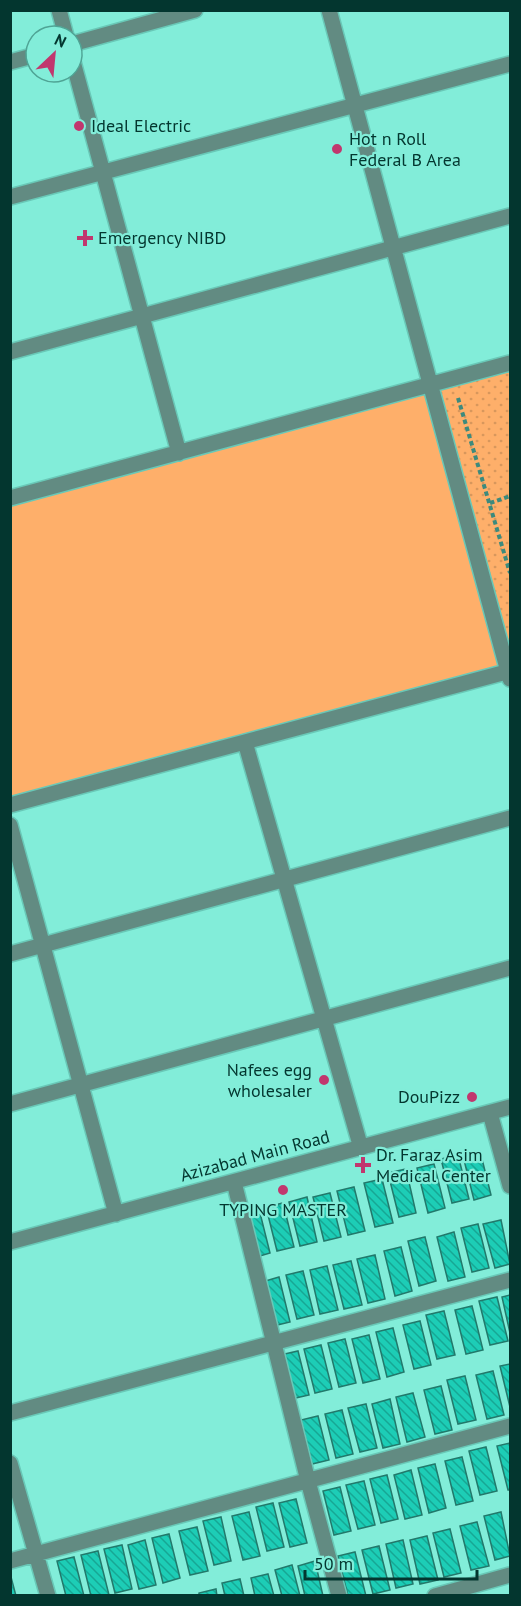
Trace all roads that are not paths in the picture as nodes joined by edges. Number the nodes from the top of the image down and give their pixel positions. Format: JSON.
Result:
{"nodes":[{"id":1,"x":195,"y":10,"type":"edge"},
{"id":2,"x":329,"y":10,"type":"edge"},
{"id":3,"x":84,"y":42,"type":"edge"},
{"id":4,"x":510,"y":64,"type":"edge"},
{"id":5,"x":79,"y":84,"type":"edge"},
{"id":6,"x":354,"y":106,"type":"junction"},
{"id":7,"x":103,"y":173,"type":"junction"},
{"id":8,"x":10,"y":197,"type":"edge"},
{"id":9,"x":510,"y":216,"type":"edge"},
{"id":10,"x":393,"y":247,"type":"junction"},
{"id":11,"x":142,"y":316,"type":"junction"},
{"id":12,"x":10,"y":352,"type":"edge"},
{"id":13,"x":510,"y":363,"type":"edge"},
{"id":14,"x":430,"y":385,"type":"junction"},
{"id":15,"x":179,"y":453,"type":"junction"},
{"id":16,"x":10,"y":498,"type":"edge"},
{"id":17,"x":510,"y":674,"type":"edge"},
{"id":18,"x":245,"y":742,"type":"junction"},
{"id":19,"x":10,"y":805,"type":"edge"},
{"id":20,"x":510,"y":818,"type":"edge"},
{"id":21,"x":10,"y":825,"type":"edge"},
{"id":22,"x":285,"y":879,"type":"junction"},
{"id":23,"x":43,"y":946,"type":"junction"},
{"id":24,"x":10,"y":954,"type":"edge"},
{"id":25,"x":510,"y":968,"type":"edge"},
{"id":26,"x":324,"y":1019,"type":"junction"},
{"id":27,"x":81,"y":1085,"type":"junction"},
{"id":28,"x":10,"y":1104,"type":"edge"},
{"id":29,"x":510,"y":1107,"type":"edge"},
{"id":30,"x":490,"y":1113,"type":"junction"},
{"id":31,"x":361,"y":1148,"type":"junction"},
{"id":32,"x":234,"y":1182,"type":"junction"},
{"id":33,"x":510,"y":1186,"type":"edge"},
{"id":34,"x":116,"y":1214,"type":"junction"},
{"id":35,"x":10,"y":1242,"type":"edge"},
{"id":36,"x":510,"y":1280,"type":"edge"},
{"id":37,"x":274,"y":1344,"type":"junction"},
{"id":38,"x":10,"y":1413,"type":"edge"},
{"id":39,"x":510,"y":1426,"type":"edge"},
{"id":40,"x":10,"y":1462,"type":"edge"},
{"id":41,"x":308,"y":1481,"type":"junction"},
{"id":42,"x":36,"y":1555,"type":"junction"},
{"id":43,"x":10,"y":1561,"type":"edge"},
{"id":44,"x":510,"y":1575,"type":"edge"},
{"id":45,"x":48,"y":1596,"type":"edge"},
{"id":46,"x":339,"y":1596,"type":"edge"},
{"id":47,"x":435,"y":1596,"type":"edge"}],
"edges":[{"from":1,"to":3,"type":"street"},
{"from":2,"to":6,"type":"street"},
{"from":4,"to":6,"type":"street"},
{"from":5,"to":7,"type":"street"},
{"from":6,"to":7,"type":"street"},
{"from":6,"to":10,"type":"street"},
{"from":7,"to":8,"type":"street"},
{"from":7,"to":11,"type":"street"},
{"from":9,"to":10,"type":"street"},
{"from":10,"to":11,"type":"street"},
{"from":10,"to":14,"type":"street"},
{"from":11,"to":12,"type":"street"},
{"from":11,"to":15,"type":"street"},
{"from":13,"to":14,"type":"street"},
{"from":14,"to":15,"type":"street"},
{"from":14,"to":17,"type":"street"},
{"from":15,"to":16,"type":"street"},
{"from":17,"to":18,"type":"street"},
{"from":18,"to":19,"type":"street"},
{"from":18,"to":22,"type":"street"},
{"from":20,"to":22,"type":"street"},
{"from":21,"to":23,"type":"street"},
{"from":22,"to":23,"type":"street"},
{"from":22,"to":26,"type":"street"},
{"from":23,"to":24,"type":"street"},
{"from":23,"to":27,"type":"street"},
{"from":25,"to":26,"type":"street"},
{"from":26,"to":27,"type":"street"},
{"from":26,"to":31,"type":"street"},
{"from":27,"to":28,"type":"street"},
{"from":27,"to":34,"type":"street"},
{"from":29,"to":30,"type":"street","name":"Azizabad Main Road"},
{"from":30,"to":31,"type":"street","name":"Azizabad Main Road"},
{"from":30,"to":33,"type":"street"},
{"from":31,"to":32,"type":"street","name":"Azizabad Main Road"},
{"from":32,"to":34,"type":"street","name":"Azizabad Main Road"},
{"from":32,"to":37,"type":"street"},
{"from":34,"to":35,"type":"street","name":"Azizabad Main Road"},
{"from":36,"to":37,"type":"street"},
{"from":37,"to":38,"type":"street"},
{"from":37,"to":41,"type":"street"},
{"from":39,"to":41,"type":"street"},
{"from":40,"to":42,"type":"street"},
{"from":41,"to":42,"type":"street"},
{"from":41,"to":46,"type":"street"},
{"from":42,"to":43,"type":"street"},
{"from":42,"to":45,"type":"street"},
{"from":44,"to":47,"type":"street"}]}
